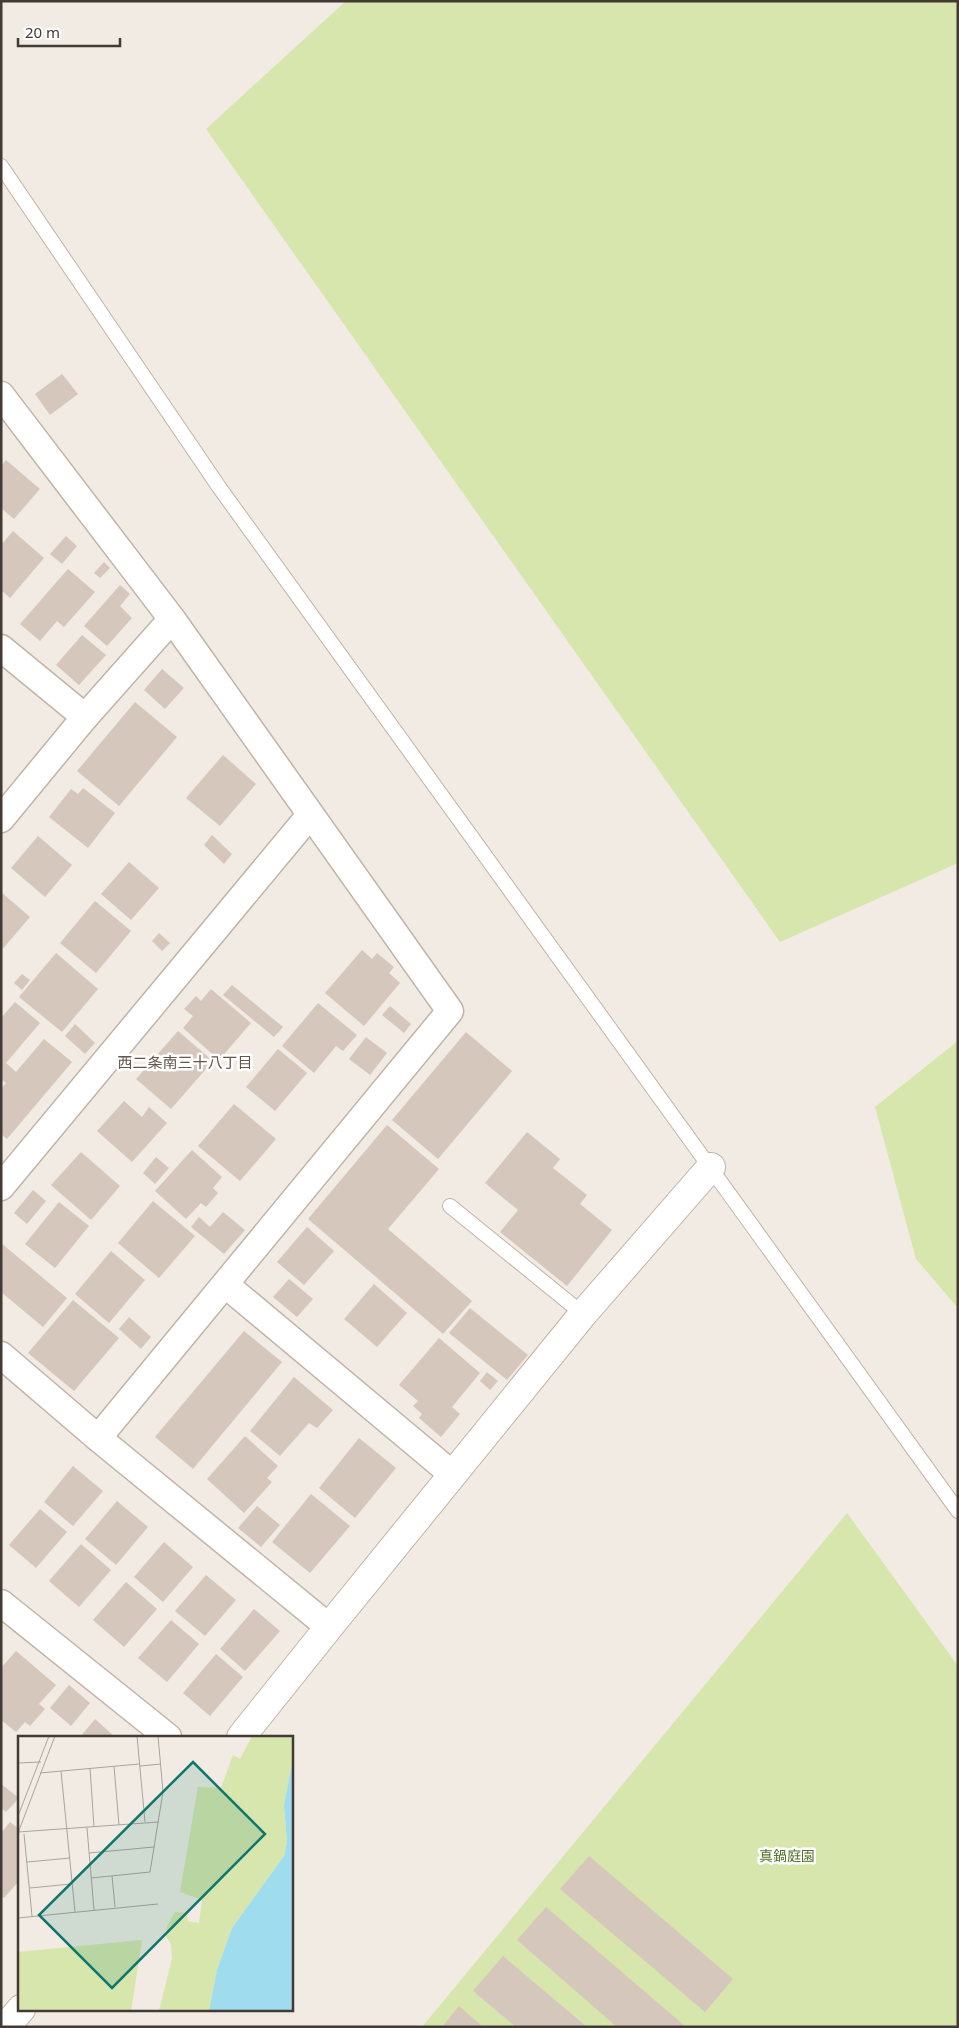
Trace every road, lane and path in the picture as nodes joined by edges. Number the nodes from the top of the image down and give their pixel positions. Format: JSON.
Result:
{"nodes":[{"id":1,"x":1,"y":166,"type":"edge"},
{"id":2,"x":1,"y":395,"type":"edge"},
{"id":3,"x":172,"y":619,"type":"junction"},
{"id":4,"x":1,"y":648,"type":"edge"},
{"id":5,"x":85,"y":717,"type":"junction"},
{"id":6,"x":310,"y":815,"type":"junction"},
{"id":7,"x":1,"y":819,"type":"edge"},
{"id":8,"x":711,"y":1167,"type":"junction"},
{"id":9,"x":1,"y":1187,"type":"edge"},
{"id":10,"x":450,"y":1206,"type":"dead end"},
{"id":11,"x":226,"y":1285,"type":"junction"},
{"id":12,"x":583,"y":1314,"type":"junction"},
{"id":13,"x":1,"y":1355,"type":"edge"},
{"id":14,"x":98,"y":1438,"type":"junction"},
{"id":15,"x":452,"y":1474,"type":"junction"},
{"id":16,"x":958,"y":1510,"type":"edge"},
{"id":17,"x":3,"y":1607,"type":"edge"},
{"id":18,"x":329,"y":1626,"type":"junction"},
{"id":19,"x":167,"y":1736,"type":"edge"},
{"id":20,"x":243,"y":1736,"type":"edge"},
{"id":21,"x":20,"y":2010,"type":"edge"},
{"id":22,"x":6,"y":2027,"type":"edge"}],
"edges":[{"from":1,"to":8,"type":"lane"},
{"from":2,"to":3,"type":"street"},
{"from":3,"to":5,"type":"street"},
{"from":3,"to":6,"type":"street"},
{"from":4,"to":5,"type":"street"},
{"from":5,"to":7,"type":"street"},
{"from":6,"to":9,"type":"street"},
{"from":6,"to":11,"type":"street"},
{"from":8,"to":12,"type":"street"},
{"from":8,"to":16,"type":"lane"},
{"from":10,"to":12,"type":"lane"},
{"from":11,"to":14,"type":"street"},
{"from":11,"to":15,"type":"street"},
{"from":12,"to":15,"type":"street"},
{"from":13,"to":14,"type":"street"},
{"from":14,"to":18,"type":"street"},
{"from":15,"to":18,"type":"street"},
{"from":17,"to":19,"type":"street"},
{"from":18,"to":20,"type":"street"},
{"from":21,"to":22,"type":"street"}]}
